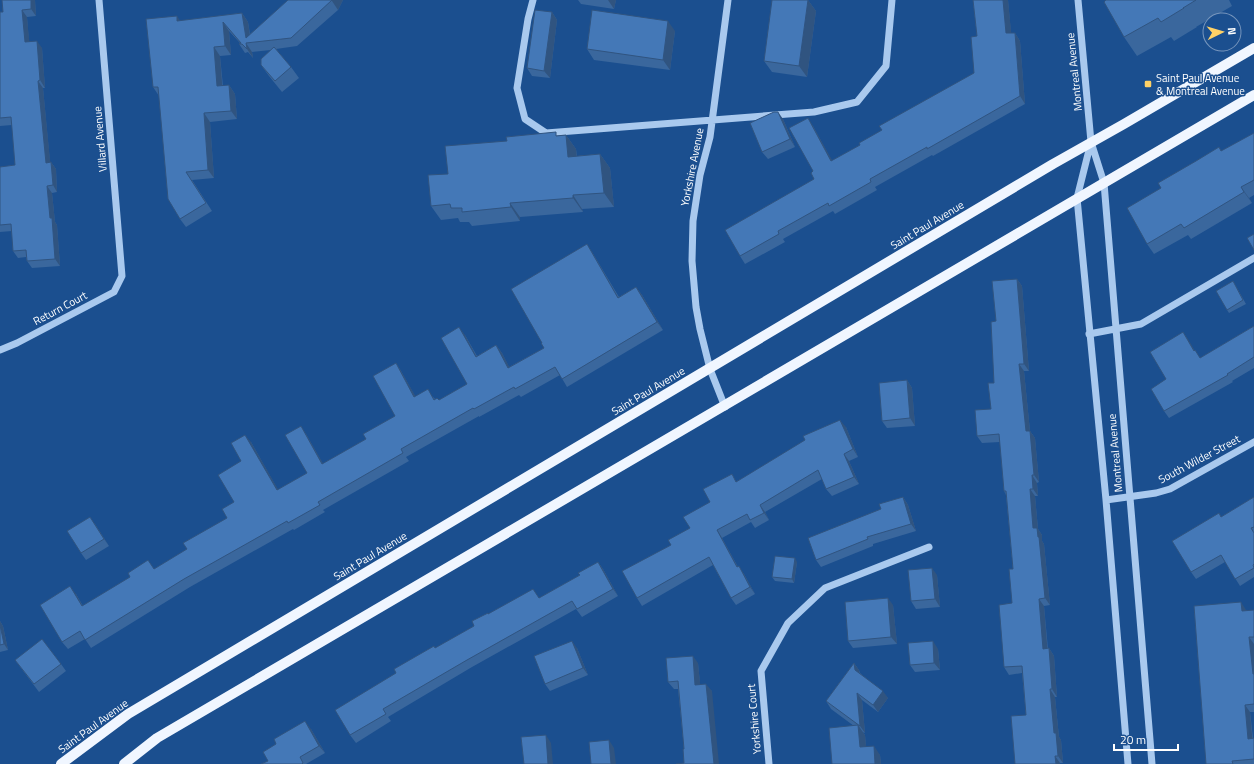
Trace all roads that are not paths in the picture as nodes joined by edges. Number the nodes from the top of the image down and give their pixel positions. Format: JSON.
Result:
{"nodes":[{"id":1,"x":99,"y":0,"type":"edge"},
{"id":2,"x":533,"y":0,"type":"edge"},
{"id":3,"x":728,"y":0,"type":"edge"},
{"id":4,"x":892,"y":0,"type":"edge"},
{"id":5,"x":1078,"y":0,"type":"edge"},
{"id":6,"x":1254,"y":48,"type":"edge"},
{"id":7,"x":1254,"y":95,"type":"edge"},
{"id":8,"x":712,"y":120,"type":"junction"},
{"id":9,"x":1091,"y":142,"type":"junction"},
{"id":10,"x":1104,"y":183,"type":"junction"},
{"id":11,"x":1077,"y":198,"type":"junction"},
{"id":12,"x":1254,"y":258,"type":"edge"},
{"id":13,"x":122,"y":276,"type":"joint"},
{"id":14,"x":1116,"y":330,"type":"junction"},
{"id":15,"x":1089,"y":334,"type":"junction"},
{"id":16,"x":0,"y":350,"type":"edge"},
{"id":17,"x":710,"y":368,"type":"junction"},
{"id":18,"x":725,"y":407,"type":"junction"},
{"id":19,"x":1254,"y":442,"type":"edge"},
{"id":20,"x":1130,"y":497,"type":"junction"},
{"id":21,"x":1106,"y":500,"type":"junction"},
{"id":22,"x":929,"y":547,"type":"dead end"},
{"id":23,"x":61,"y":764,"type":"edge"},
{"id":24,"x":124,"y":764,"type":"edge"},
{"id":25,"x":769,"y":764,"type":"edge"},
{"id":26,"x":1128,"y":764,"type":"edge"},
{"id":27,"x":1152,"y":764,"type":"edge"}],
"edges":[{"from":1,"to":13,"type":"street","name":"Villard Avenue"},
{"from":2,"to":8,"type":"street"},
{"from":3,"to":8,"type":"street","name":"Yorkshire Avenue"},
{"from":4,"to":8,"type":"street"},
{"from":5,"to":9,"type":"street","name":"Montreal Avenue"},
{"from":6,"to":9,"type":"main road","name":"Saint Paul Avenue"},
{"from":7,"to":10,"type":"main road"},
{"from":8,"to":17,"type":"street","name":"Yorkshire Avenue"},
{"from":9,"to":10,"type":"street","name":"Montreal Avenue"},
{"from":9,"to":11,"type":"street","name":"Montreal Avenue"},
{"from":9,"to":17,"type":"main road","name":"Saint Paul Avenue"},
{"from":10,"to":11,"type":"main road"},
{"from":10,"to":14,"type":"street","name":"Montreal Avenue"},
{"from":11,"to":15,"type":"street","name":"Montreal Avenue"},
{"from":11,"to":18,"type":"main road"},
{"from":12,"to":14,"type":"street"},
{"from":13,"to":16,"type":"street","name":"Return Court"},
{"from":14,"to":15,"type":"street"},
{"from":14,"to":20,"type":"street","name":"Montreal Avenue"},
{"from":15,"to":21,"type":"street","name":"Montreal Avenue"},
{"from":17,"to":18,"type":"street","name":"Yorkshire Avenue"},
{"from":17,"to":23,"type":"main road","name":"Saint Paul Avenue"},
{"from":18,"to":24,"type":"main road"},
{"from":19,"to":20,"type":"street","name":"South Wilder Street"},
{"from":20,"to":21,"type":"street","name":"South Wilder Street"},
{"from":20,"to":27,"type":"street","name":"Montreal Avenue"},
{"from":21,"to":26,"type":"street","name":"Montreal Avenue"},
{"from":22,"to":25,"type":"street","name":"Yorkshire Court"}]}
